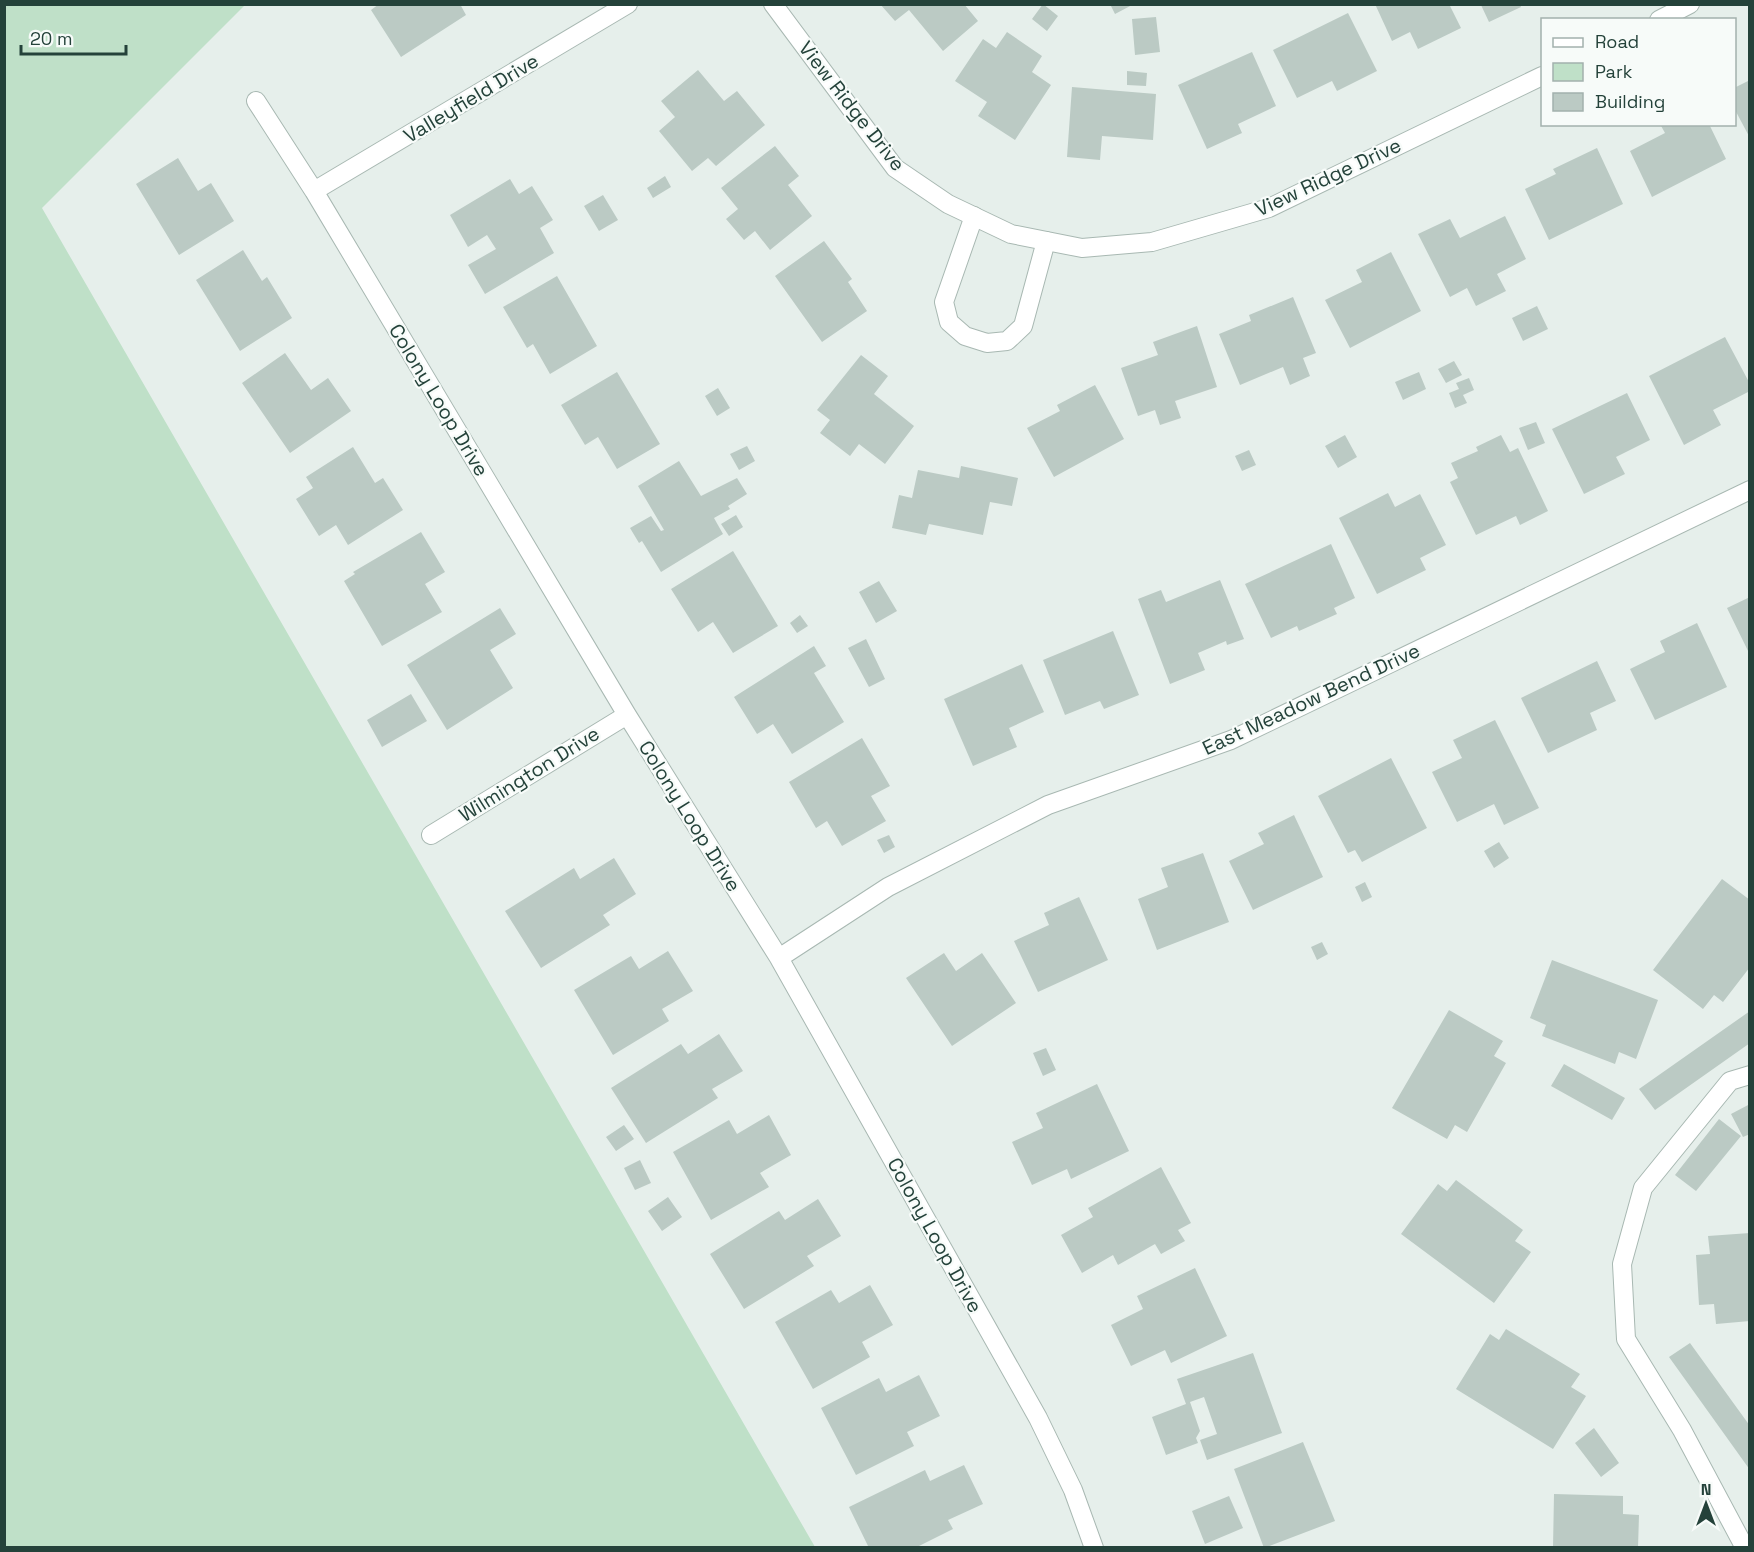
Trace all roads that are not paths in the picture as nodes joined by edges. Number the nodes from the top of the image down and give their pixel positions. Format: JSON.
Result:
{"nodes":[{"id":1,"x":628,"y":4,"type":"edge"},
{"id":2,"x":773,"y":4,"type":"edge"},
{"id":3,"x":1690,"y":4,"type":"edge"},
{"id":4,"x":1663,"y":18,"type":"edge"},
{"id":5,"x":1541,"y":76,"type":"edge"},
{"id":6,"x":256,"y":100,"type":"dead end"},
{"id":7,"x":314,"y":191,"type":"junction"},
{"id":8,"x":974,"y":216,"type":"junction"},
{"id":9,"x":1046,"y":241,"type":"junction"},
{"id":10,"x":1749,"y":490,"type":"edge"},
{"id":11,"x":627,"y":715,"type":"junction"},
{"id":12,"x":431,"y":834,"type":"dead end"},
{"id":13,"x":780,"y":958,"type":"junction"},
{"id":14,"x":1749,"y":1075,"type":"edge"},
{"id":15,"x":1094,"y":1548,"type":"edge"},
{"id":16,"x":1745,"y":1548,"type":"edge"}],
"edges":[{"from":1,"to":7,"type":"street","name":"Valleyfield Drive"},
{"from":2,"to":8,"type":"street","name":"View Ridge Drive"},
{"from":3,"to":4,"type":"street"},
{"from":5,"to":9,"type":"street","name":"View Ridge Drive"},
{"from":6,"to":7,"type":"street","name":"Colony Loop Drive"},
{"from":7,"to":11,"type":"street","name":"Colony Loop Drive"},
{"from":8,"to":9,"type":"street","name":"View Ridge Drive"},
{"from":8,"to":9,"type":"street"},
{"from":10,"to":13,"type":"street","name":"East Meadow Bend Drive"},
{"from":11,"to":12,"type":"street","name":"Wilmington Drive"},
{"from":11,"to":13,"type":"street","name":"Colony Loop Drive"},
{"from":13,"to":15,"type":"street","name":"Colony Loop Drive"},
{"from":14,"to":16,"type":"street"}]}
